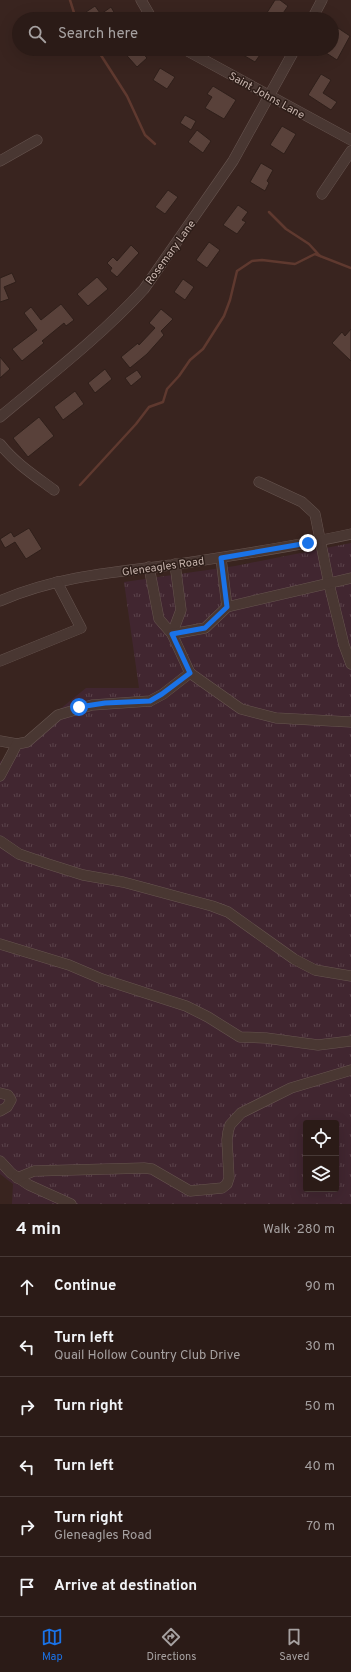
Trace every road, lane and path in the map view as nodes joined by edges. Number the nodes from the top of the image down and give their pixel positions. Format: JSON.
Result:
{"nodes":[{"id":1,"x":141,"y":0,"type":"edge"},
{"id":2,"x":322,"y":0,"type":"edge"},
{"id":3,"x":148,"y":12,"type":"edge"},
{"id":4,"x":316,"y":12,"type":"edge"},
{"id":5,"x":197,"y":56,"type":"edge"},
{"id":6,"x":291,"y":56,"type":"edge"},
{"id":7,"x":269,"y":96,"type":"junction"},
{"id":8,"x":37,"y":140,"type":"dead end"},
{"id":9,"x":351,"y":140,"type":"edge"},
{"id":10,"x":351,"y":151,"type":"edge"},
{"id":11,"x":0,"y":161,"type":"edge"},
{"id":12,"x":322,"y":194,"type":"dead end"},
{"id":13,"x":0,"y":418,"type":"edge"},
{"id":14,"x":0,"y":444,"type":"edge"},
{"id":15,"x":259,"y":482,"type":"dead end"},
{"id":16,"x":54,"y":490,"type":"dead end"},
{"id":17,"x":351,"y":534,"type":"edge"},
{"id":18,"x":322,"y":540,"type":"junction"},
{"id":19,"x":221,"y":558,"type":"junction"},
{"id":20,"x":175,"y":564,"type":"junction"},
{"id":21,"x":149,"y":568,"type":"junction"},
{"id":22,"x":351,"y":578,"type":"edge"},
{"id":23,"x":57,"y":582,"type":"junction"},
{"id":24,"x":329,"y":584,"type":"junction"},
{"id":25,"x":0,"y":601,"type":"edge"},
{"id":26,"x":227,"y":607,"type":"junction"},
{"id":27,"x":172,"y":634,"type":"junction"},
{"id":28,"x":0,"y":661,"type":"edge"},
{"id":29,"x":351,"y":664,"type":"edge"},
{"id":30,"x":190,"y":673,"type":"junction"},
{"id":31,"x":351,"y":722,"type":"edge"},
{"id":32,"x":0,"y":740,"type":"edge"},
{"id":33,"x":17,"y":744,"type":"junction"},
{"id":34,"x":0,"y":776,"type":"edge"},
{"id":35,"x":0,"y":841,"type":"edge"},
{"id":36,"x":0,"y":944,"type":"edge"},
{"id":37,"x":351,"y":976,"type":"edge"},
{"id":38,"x":351,"y":1041,"type":"edge"},
{"id":39,"x":351,"y":1070,"type":"edge"},
{"id":40,"x":0,"y":1092,"type":"edge"},
{"id":41,"x":0,"y":1111,"type":"edge"},
{"id":42,"x":0,"y":1161,"type":"edge"},
{"id":43,"x":17,"y":1178,"type":"junction"},
{"id":44,"x":71,"y":1204,"type":"edge"}],
"edges":[{"from":1,"to":3,"type":"street"},
{"from":2,"to":4,"type":"street"},
{"from":5,"to":7,"type":"street","name":"Saint Johns Lane"},
{"from":6,"to":7,"type":"street","name":"Rosemary Lane"},
{"from":7,"to":9,"type":"street","name":"Saint Johns Lane"},
{"from":7,"to":13,"type":"street","name":"Rosemary Lane"},
{"from":8,"to":11,"type":"street"},
{"from":10,"to":12,"type":"street"},
{"from":14,"to":16,"type":"street"},
{"from":15,"to":18,"type":"street"},
{"from":17,"to":18,"type":"street","name":"Gleneagles Road"},
{"from":18,"to":19,"type":"street","name":"Gleneagles Road"},
{"from":18,"to":24,"type":"street"},
{"from":19,"to":20,"type":"street","name":"Gleneagles Road"},
{"from":19,"to":26,"type":"street"},
{"from":20,"to":21,"type":"street","name":"Gleneagles Road"},
{"from":20,"to":27,"type":"street"},
{"from":21,"to":23,"type":"street","name":"Gleneagles Road"},
{"from":21,"to":27,"type":"street"},
{"from":22,"to":24,"type":"street"},
{"from":23,"to":25,"type":"street","name":"Gleneagles Road"},
{"from":23,"to":28,"type":"street"},
{"from":24,"to":26,"type":"street"},
{"from":24,"to":29,"type":"street"},
{"from":26,"to":27,"type":"street"},
{"from":27,"to":30,"type":"street"},
{"from":30,"to":31,"type":"street"},
{"from":30,"to":33,"type":"street"},
{"from":32,"to":33,"type":"street"},
{"from":33,"to":34,"type":"street"},
{"from":35,"to":37,"type":"street"},
{"from":36,"to":38,"type":"street"},
{"from":39,"to":43,"type":"street"},
{"from":40,"to":41,"type":"street"},
{"from":42,"to":43,"type":"street"},
{"from":43,"to":44,"type":"street"}]}
